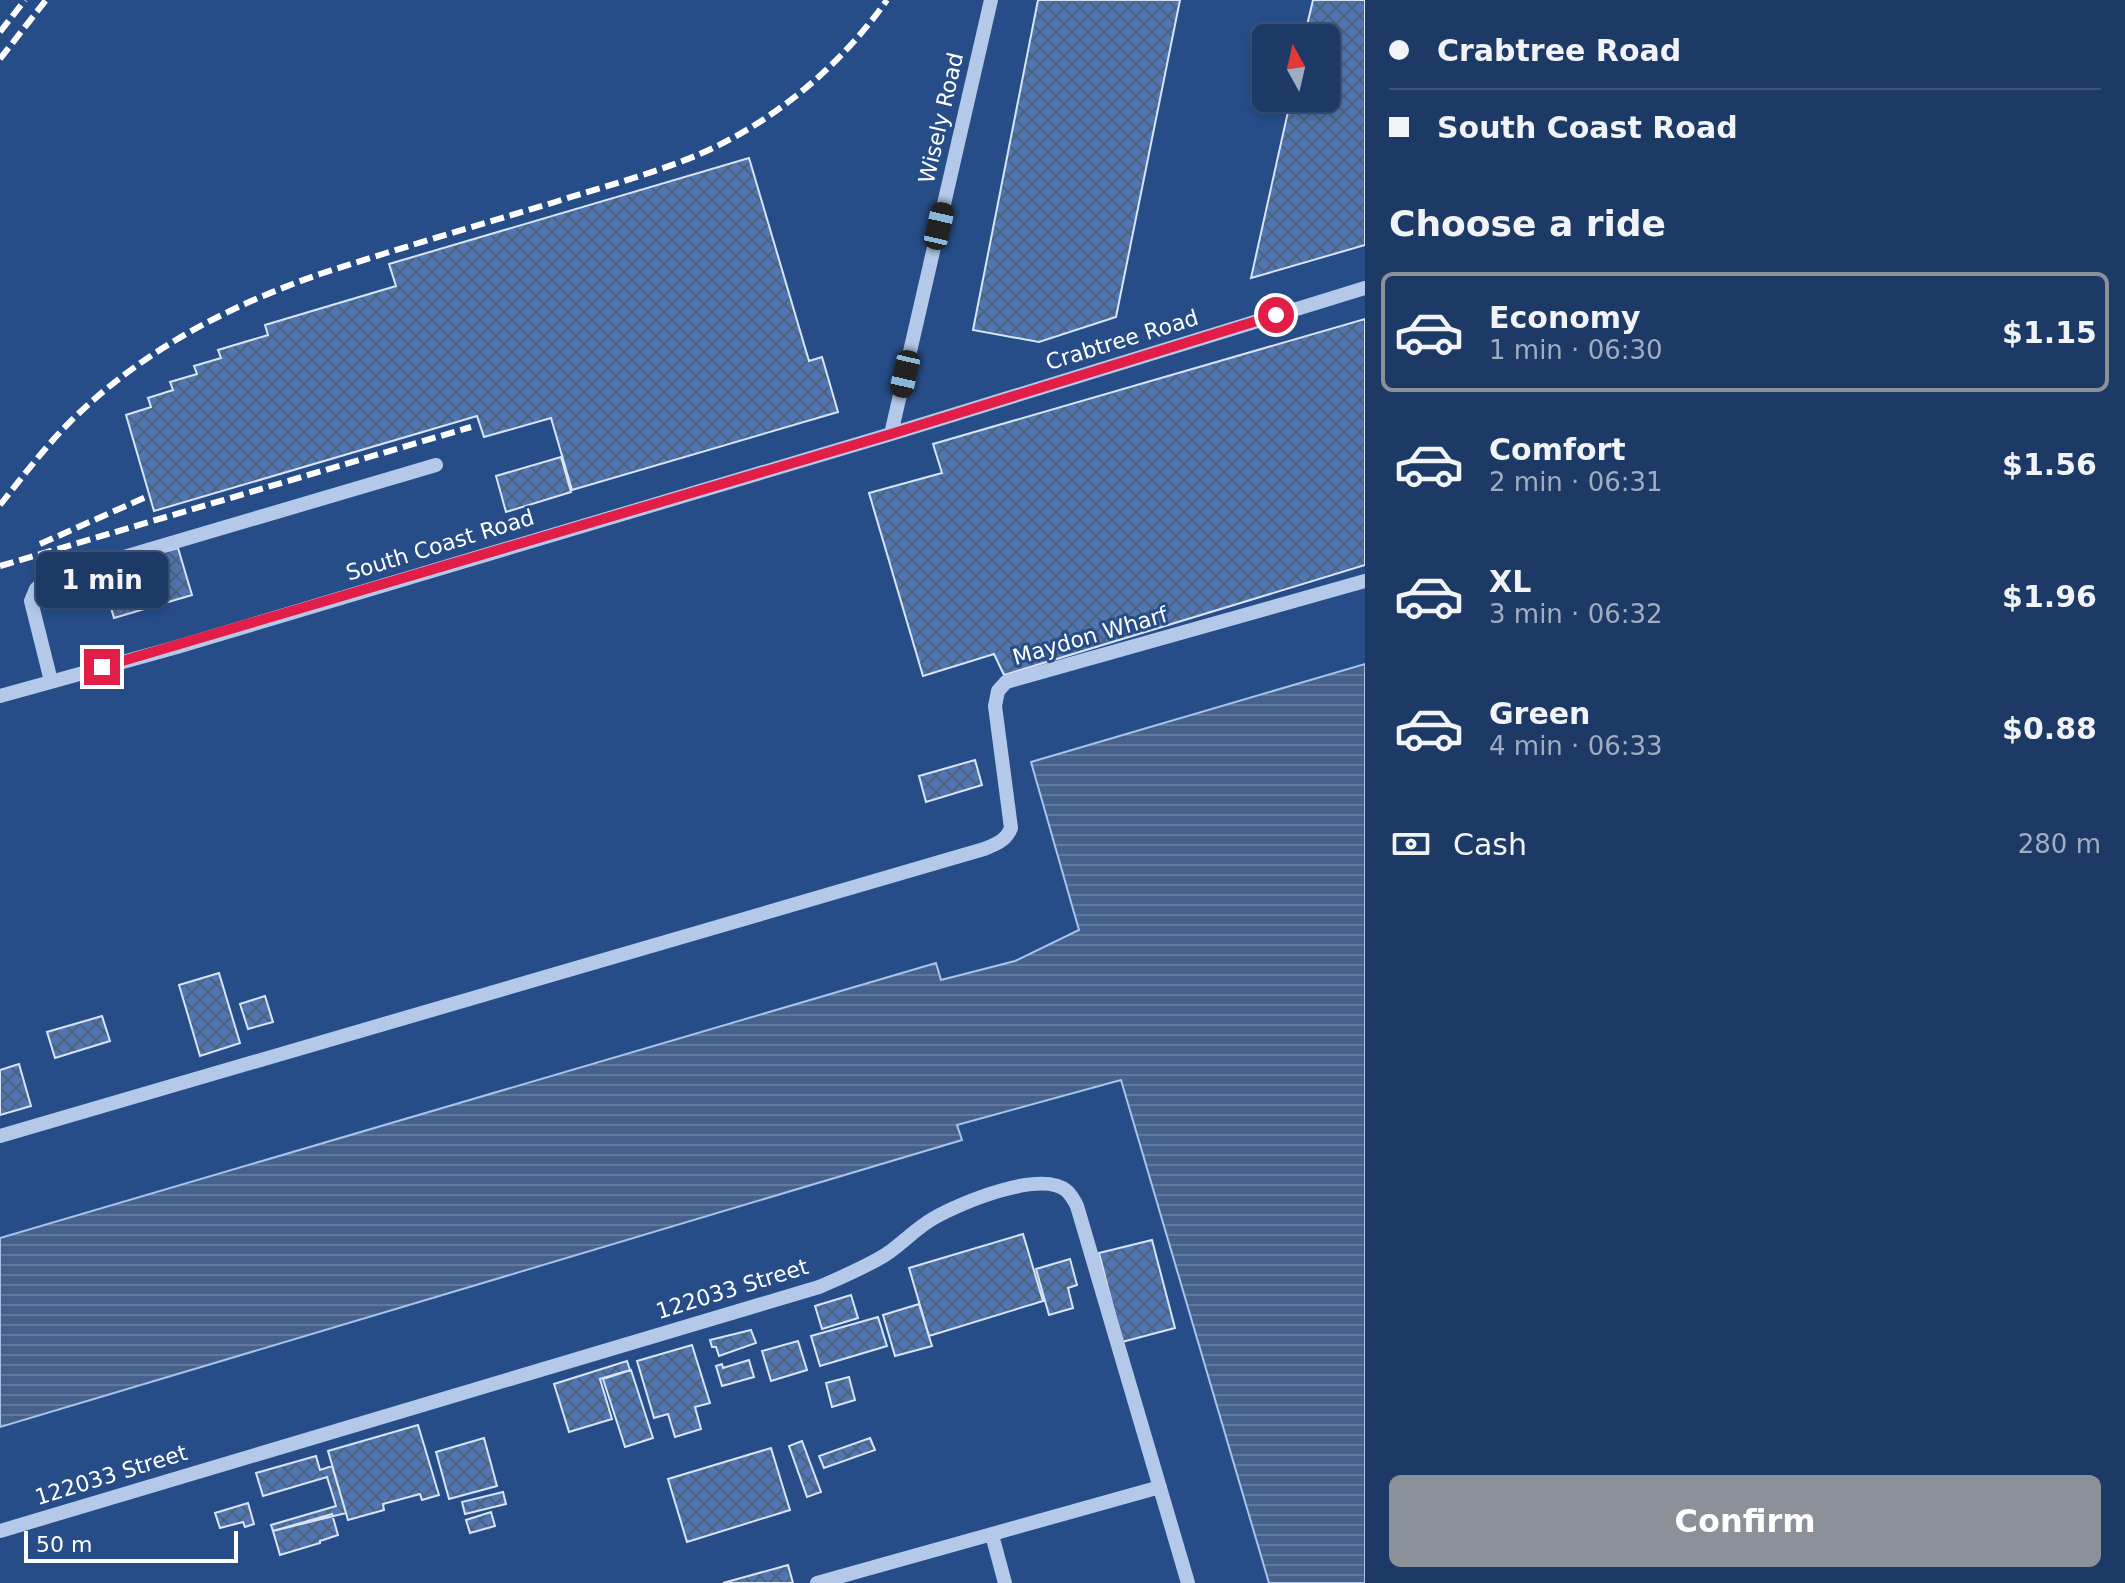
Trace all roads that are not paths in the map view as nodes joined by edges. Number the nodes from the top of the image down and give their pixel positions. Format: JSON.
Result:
{"nodes":[{"id":1,"x":991,"y":0,"type":"edge"},
{"id":2,"x":1365,"y":288,"type":"edge"},
{"id":3,"x":891,"y":434,"type":"junction"},
{"id":4,"x":436,"y":465,"type":"dead end"},
{"id":5,"x":1365,"y":581,"type":"edge"},
{"id":6,"x":51,"y":681,"type":"junction"},
{"id":7,"x":0,"y":696,"type":"edge"},
{"id":8,"x":0,"y":1136,"type":"edge"},
{"id":9,"x":1160,"y":1487,"type":"junction"},
{"id":10,"x":0,"y":1531,"type":"edge"},
{"id":11,"x":992,"y":1535,"type":"junction"},
{"id":12,"x":817,"y":1583,"type":"edge"},
{"id":13,"x":1005,"y":1583,"type":"edge"},
{"id":14,"x":1188,"y":1583,"type":"edge"}],
"edges":[{"from":1,"to":3,"type":"street","name":"Wisely Road"},
{"from":2,"to":3,"type":"street","name":"Crabtree Road"},
{"from":3,"to":6,"type":"street","name":"South Coast Road"},
{"from":4,"to":6,"type":"street"},
{"from":5,"to":8,"type":"street","name":"Maydon Wharf"},
{"from":6,"to":7,"type":"street","name":"South Coast Road"},
{"from":9,"to":10,"type":"street","name":"122033 Street"},
{"from":9,"to":11,"type":"street"},
{"from":9,"to":14,"type":"street","name":"122033 Street"},
{"from":11,"to":12,"type":"street"},
{"from":11,"to":13,"type":"street"}]}
